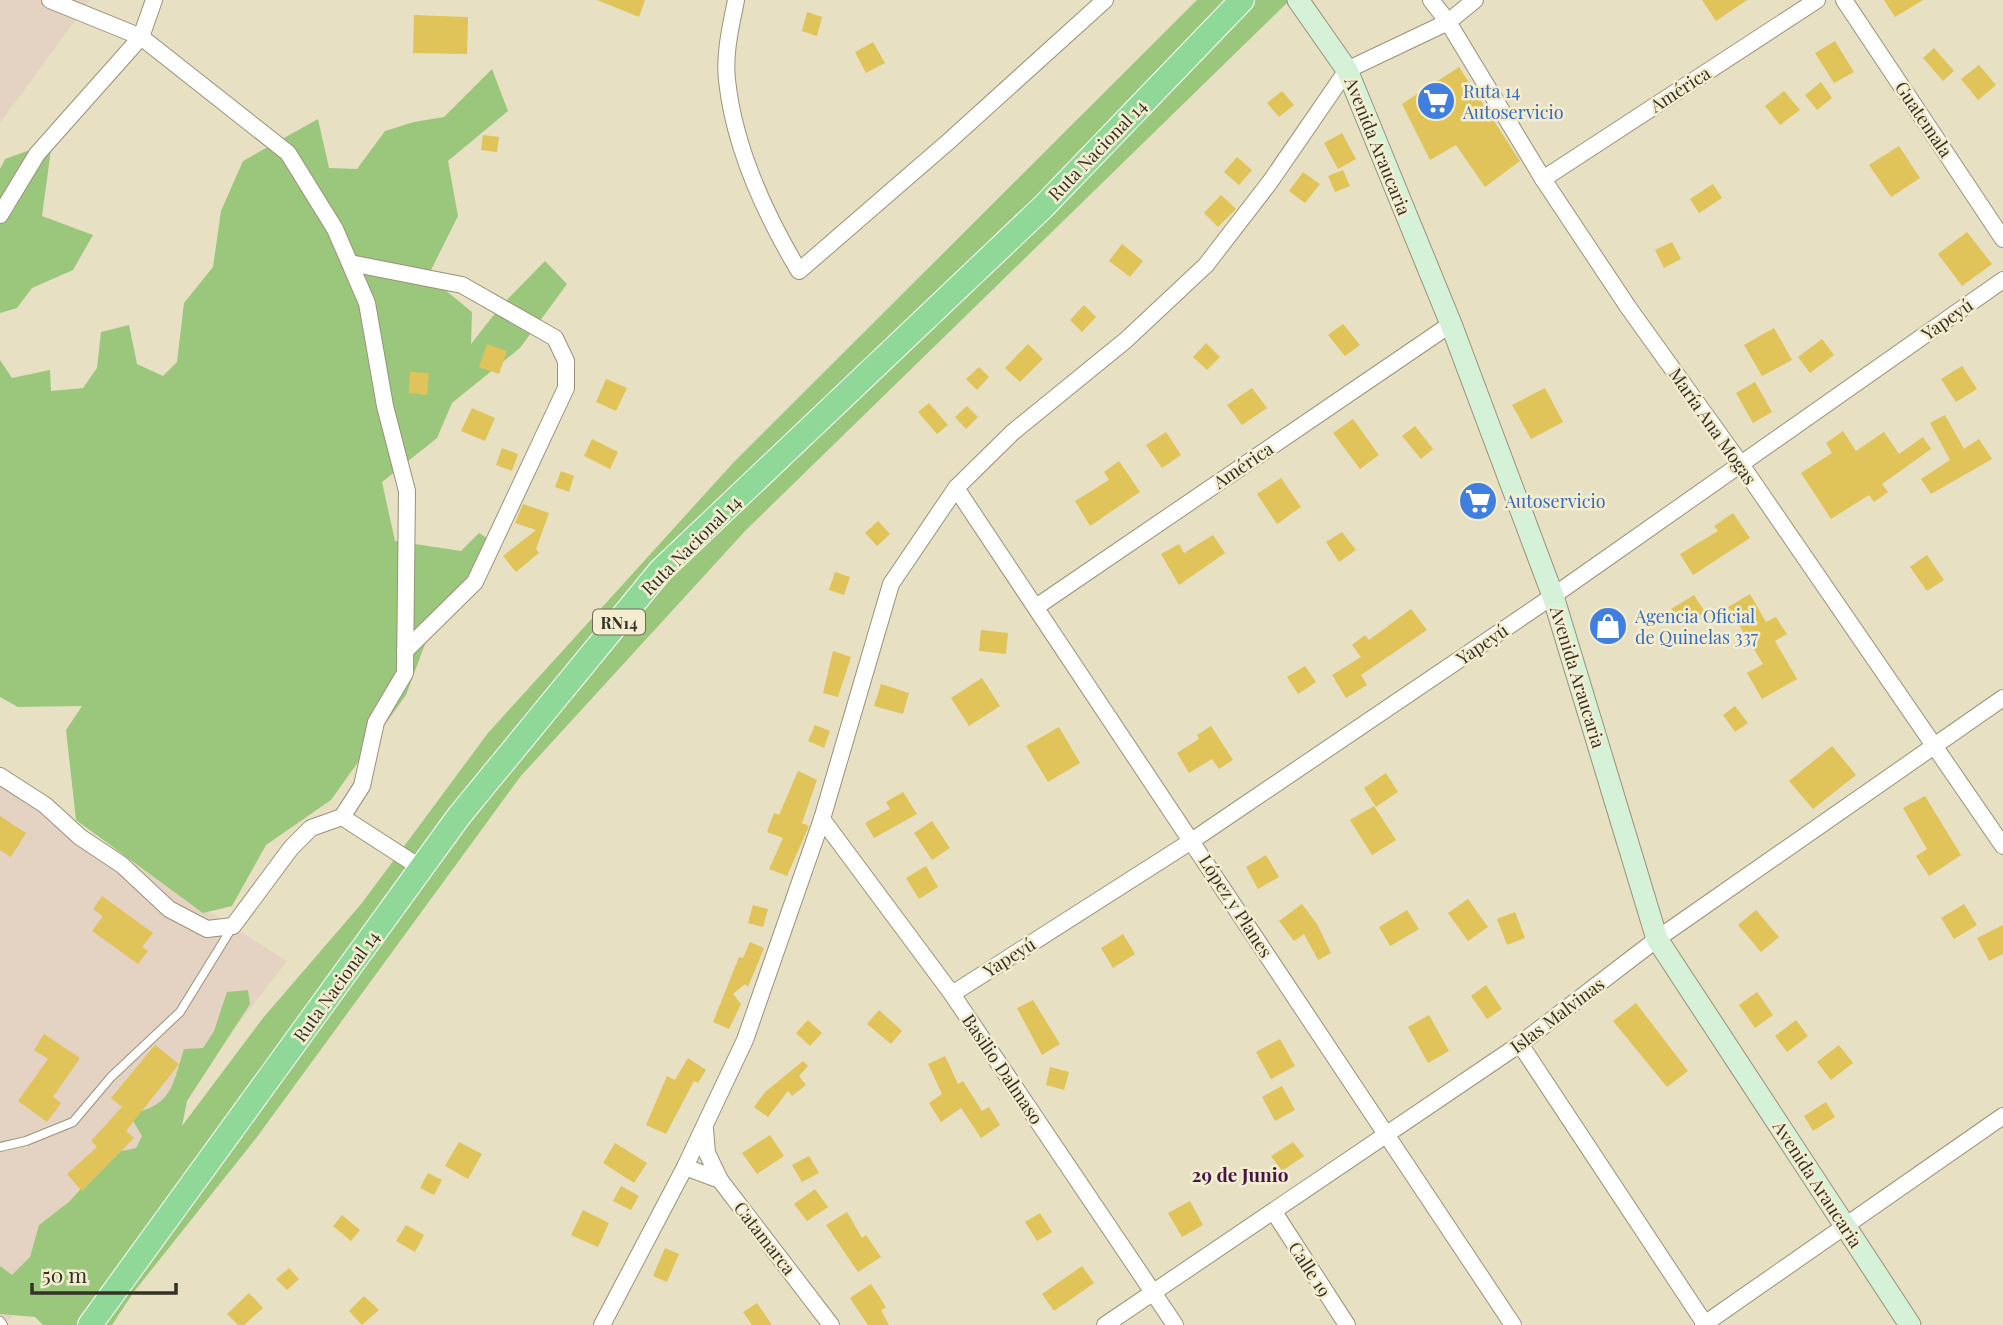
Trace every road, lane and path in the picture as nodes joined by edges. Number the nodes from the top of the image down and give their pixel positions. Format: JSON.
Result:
{"nodes":[{"id":1,"x":50,"y":0,"type":"edge"},
{"id":2,"x":154,"y":0,"type":"edge"},
{"id":3,"x":736,"y":0,"type":"edge"},
{"id":4,"x":1105,"y":0,"type":"edge"},
{"id":5,"x":1242,"y":0,"type":"edge"},
{"id":6,"x":1298,"y":0,"type":"edge"},
{"id":7,"x":1431,"y":0,"type":"edge"},
{"id":8,"x":1475,"y":0,"type":"edge"},
{"id":9,"x":1816,"y":0,"type":"edge"},
{"id":10,"x":1844,"y":0,"type":"edge"},
{"id":11,"x":1448,"y":22,"type":"junction"},
{"id":12,"x":141,"y":37,"type":"junction"},
{"id":13,"x":1347,"y":70,"type":"junction"},
{"id":14,"x":1543,"y":178,"type":"junction"},
{"id":15,"x":0,"y":215,"type":"edge"},
{"id":16,"x":2003,"y":239,"type":"edge"},
{"id":17,"x":350,"y":263,"type":"junction"},
{"id":18,"x":2003,"y":280,"type":"edge"},
{"id":19,"x":1451,"y":324,"type":"junction"},
{"id":20,"x":1740,"y":463,"type":"junction"},
{"id":21,"x":956,"y":488,"type":"junction"},
{"id":22,"x":1553,"y":596,"type":"junction"},
{"id":23,"x":1035,"y":607,"type":"junction"},
{"id":24,"x":405,"y":651,"type":"junction"},
{"id":25,"x":2003,"y":698,"type":"edge"},
{"id":26,"x":1934,"y":744,"type":"junction"},
{"id":27,"x":0,"y":776,"type":"edge"},
{"id":28,"x":342,"y":817,"type":"junction"},
{"id":29,"x":822,"y":819,"type":"junction"},
{"id":30,"x":1192,"y":840,"type":"junction"},
{"id":31,"x":2003,"y":846,"type":"edge"},
{"id":32,"x":421,"y":868,"type":"junction"},
{"id":33,"x":233,"y":926,"type":"junction"},
{"id":34,"x":1657,"y":939,"type":"junction"},
{"id":35,"x":952,"y":994,"type":"junction"},
{"id":36,"x":1520,"y":1044,"type":"junction"},
{"id":37,"x":2003,"y":1116,"type":"edge"},
{"id":38,"x":705,"y":1127,"type":"junction"},
{"id":39,"x":1386,"y":1136,"type":"junction"},
{"id":40,"x":0,"y":1147,"type":"edge"},
{"id":41,"x":685,"y":1167,"type":"junction"},
{"id":42,"x":720,"y":1180,"type":"junction"},
{"id":43,"x":1274,"y":1212,"type":"junction"},
{"id":44,"x":1844,"y":1224,"type":"junction"},
{"id":45,"x":1154,"y":1293,"type":"junction"},
{"id":46,"x":1704,"y":1324,"type":"edge"},
{"id":47,"x":90,"y":1325,"type":"edge"},
{"id":48,"x":602,"y":1325,"type":"edge"},
{"id":49,"x":831,"y":1325,"type":"edge"},
{"id":50,"x":1105,"y":1325,"type":"edge"},
{"id":51,"x":1175,"y":1325,"type":"edge"},
{"id":52,"x":1347,"y":1325,"type":"edge"},
{"id":53,"x":1513,"y":1325,"type":"edge"},
{"id":54,"x":1910,"y":1325,"type":"edge"}],
"edges":[{"from":1,"to":12,"type":"street"},
{"from":2,"to":12,"type":"street"},
{"from":3,"to":4,"type":"street"},
{"from":5,"to":32,"type":"highway","name":"Ruta Nacional 14","number":"RN14"},
{"from":6,"to":13,"type":"main road","name":"Avenida Araucaria"},
{"from":7,"to":11,"type":"street","name":"María Ana Mogas"},
{"from":8,"to":11,"type":"street"},
{"from":9,"to":14,"type":"street","name":"América"},
{"from":10,"to":16,"type":"street","name":"Guatemala"},
{"from":11,"to":13,"type":"street"},
{"from":11,"to":14,"type":"street","name":"María Ana Mogas"},
{"from":12,"to":15,"type":"street"},
{"from":12,"to":17,"type":"street"},
{"from":13,"to":19,"type":"main road","name":"Avenida Araucaria"},
{"from":13,"to":21,"type":"street"},
{"from":14,"to":20,"type":"street","name":"María Ana Mogas"},
{"from":17,"to":24,"type":"street"},
{"from":17,"to":24,"type":"street"},
{"from":18,"to":20,"type":"street","name":"Yapeyú"},
{"from":19,"to":22,"type":"main road","name":"Avenida Araucaria"},
{"from":19,"to":23,"type":"street","name":"América"},
{"from":20,"to":22,"type":"street","name":"Yapeyú"},
{"from":20,"to":26,"type":"street","name":"María Ana Mogas"},
{"from":21,"to":23,"type":"street","name":"López y Planes"},
{"from":21,"to":29,"type":"street"},
{"from":22,"to":30,"type":"street","name":"Yapeyú"},
{"from":22,"to":34,"type":"main road","name":"Avenida Araucaria"},
{"from":23,"to":30,"type":"street","name":"López y Planes"},
{"from":24,"to":28,"type":"street"},
{"from":25,"to":26,"type":"street","name":"Islas Malvinas"},
{"from":26,"to":31,"type":"street","name":"María Ana Mogas"},
{"from":26,"to":34,"type":"street","name":"Islas Malvinas"},
{"from":27,"to":33,"type":"street"},
{"from":28,"to":32,"type":"street"},
{"from":28,"to":33,"type":"street"},
{"from":29,"to":35,"type":"street","name":"Basilio Dalmaso"},
{"from":29,"to":38,"type":"street"},
{"from":30,"to":35,"type":"street","name":"Yapeyú"},
{"from":30,"to":39,"type":"street","name":"López y Planes"},
{"from":32,"to":47,"type":"highway","name":"Ruta Nacional 14","number":"RN14"},
{"from":33,"to":40,"type":"lane"},
{"from":34,"to":36,"type":"street","name":"Islas Malvinas"},
{"from":34,"to":44,"type":"main road","name":"Avenida Araucaria"},
{"from":35,"to":45,"type":"street","name":"Basilio Dalmaso"},
{"from":36,"to":39,"type":"street","name":"Islas Malvinas"},
{"from":36,"to":46,"type":"street"},
{"from":37,"to":44,"type":"street"},
{"from":38,"to":41,"type":"street"},
{"from":38,"to":42,"type":"street","name":"Catamarca"},
{"from":39,"to":43,"type":"street","name":"Islas Malvinas"},
{"from":39,"to":53,"type":"street","name":"López y Planes"},
{"from":41,"to":42,"type":"street"},
{"from":41,"to":48,"type":"street"},
{"from":42,"to":49,"type":"street","name":"Catamarca"},
{"from":43,"to":45,"type":"street","name":"Islas Malvinas"},
{"from":43,"to":52,"type":"street","name":"Calle 19"},
{"from":44,"to":46,"type":"street"},
{"from":44,"to":54,"type":"main road","name":"Avenida Araucaria"},
{"from":45,"to":50,"type":"street","name":"Islas Malvinas"},
{"from":45,"to":51,"type":"street","name":"Basilio Dalmaso"}]}
